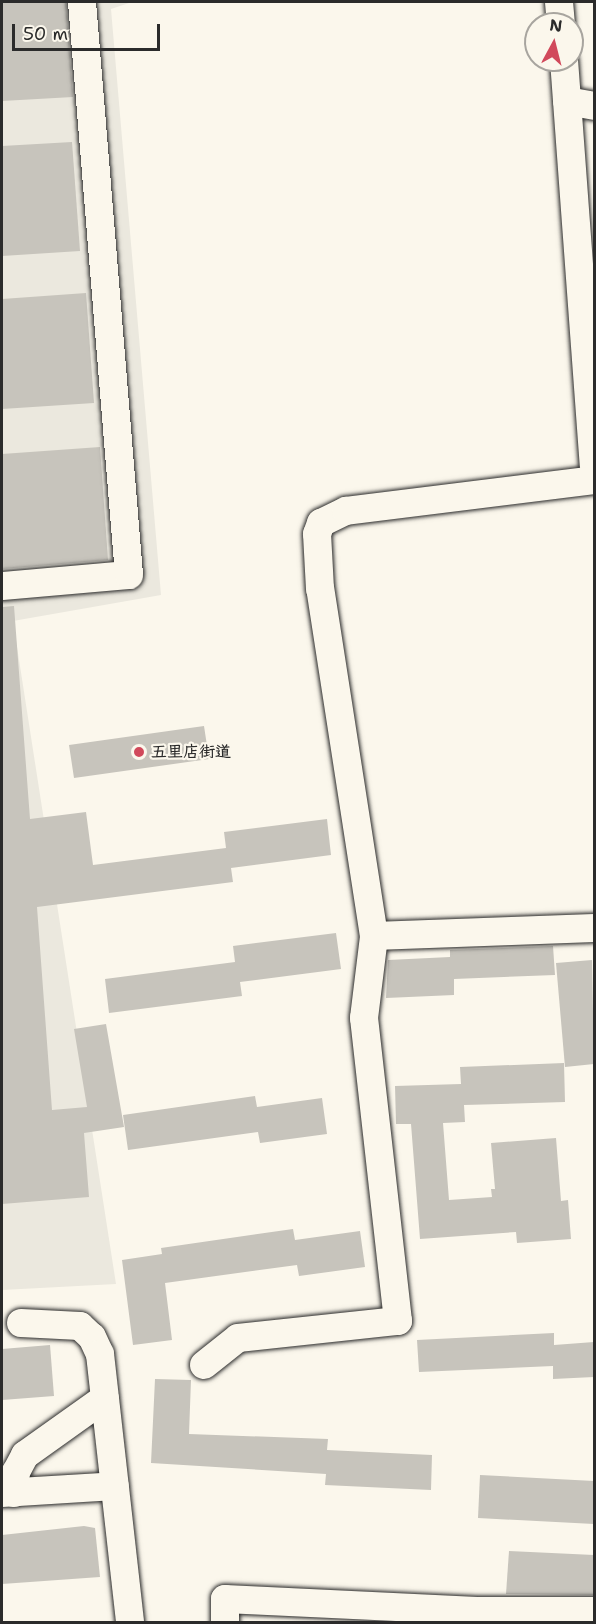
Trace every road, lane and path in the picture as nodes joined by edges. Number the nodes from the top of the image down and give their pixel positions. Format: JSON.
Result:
{"nodes":[{"id":1,"x":82,"y":2,"type":"edge"},
{"id":2,"x":565,"y":72,"type":"edge"},
{"id":3,"x":567,"y":101,"type":"junction"},
{"id":4,"x":594,"y":106,"type":"edge"},
{"id":5,"x":594,"y":465,"type":"edge"},
{"id":6,"x":594,"y":480,"type":"edge"},
{"id":7,"x":2,"y":586,"type":"edge"},
{"id":8,"x":594,"y":928,"type":"edge"},
{"id":9,"x":374,"y":936,"type":"junction"},
{"id":10,"x":21,"y":1323,"type":"dead end"},
{"id":11,"x":204,"y":1365,"type":"dead end"},
{"id":12,"x":105,"y":1398,"type":"junction"},
{"id":13,"x":8,"y":1481,"type":"edge"},
{"id":14,"x":115,"y":1486,"type":"junction"},
{"id":15,"x":594,"y":1611,"type":"edge"},
{"id":16,"x":130,"y":1623,"type":"edge"},
{"id":17,"x":225,"y":1623,"type":"edge"}],
"edges":[{"from":1,"to":7,"type":"street"},
{"from":2,"to":3,"type":"street"},
{"from":3,"to":4,"type":"street"},
{"from":3,"to":5,"type":"street"},
{"from":6,"to":9,"type":"street"},
{"from":8,"to":9,"type":"street"},
{"from":9,"to":11,"type":"street"},
{"from":10,"to":12,"type":"street"},
{"from":12,"to":13,"type":"street"},
{"from":12,"to":14,"type":"street"},
{"from":13,"to":14,"type":"street"},
{"from":14,"to":16,"type":"street"},
{"from":15,"to":17,"type":"street"}]}
